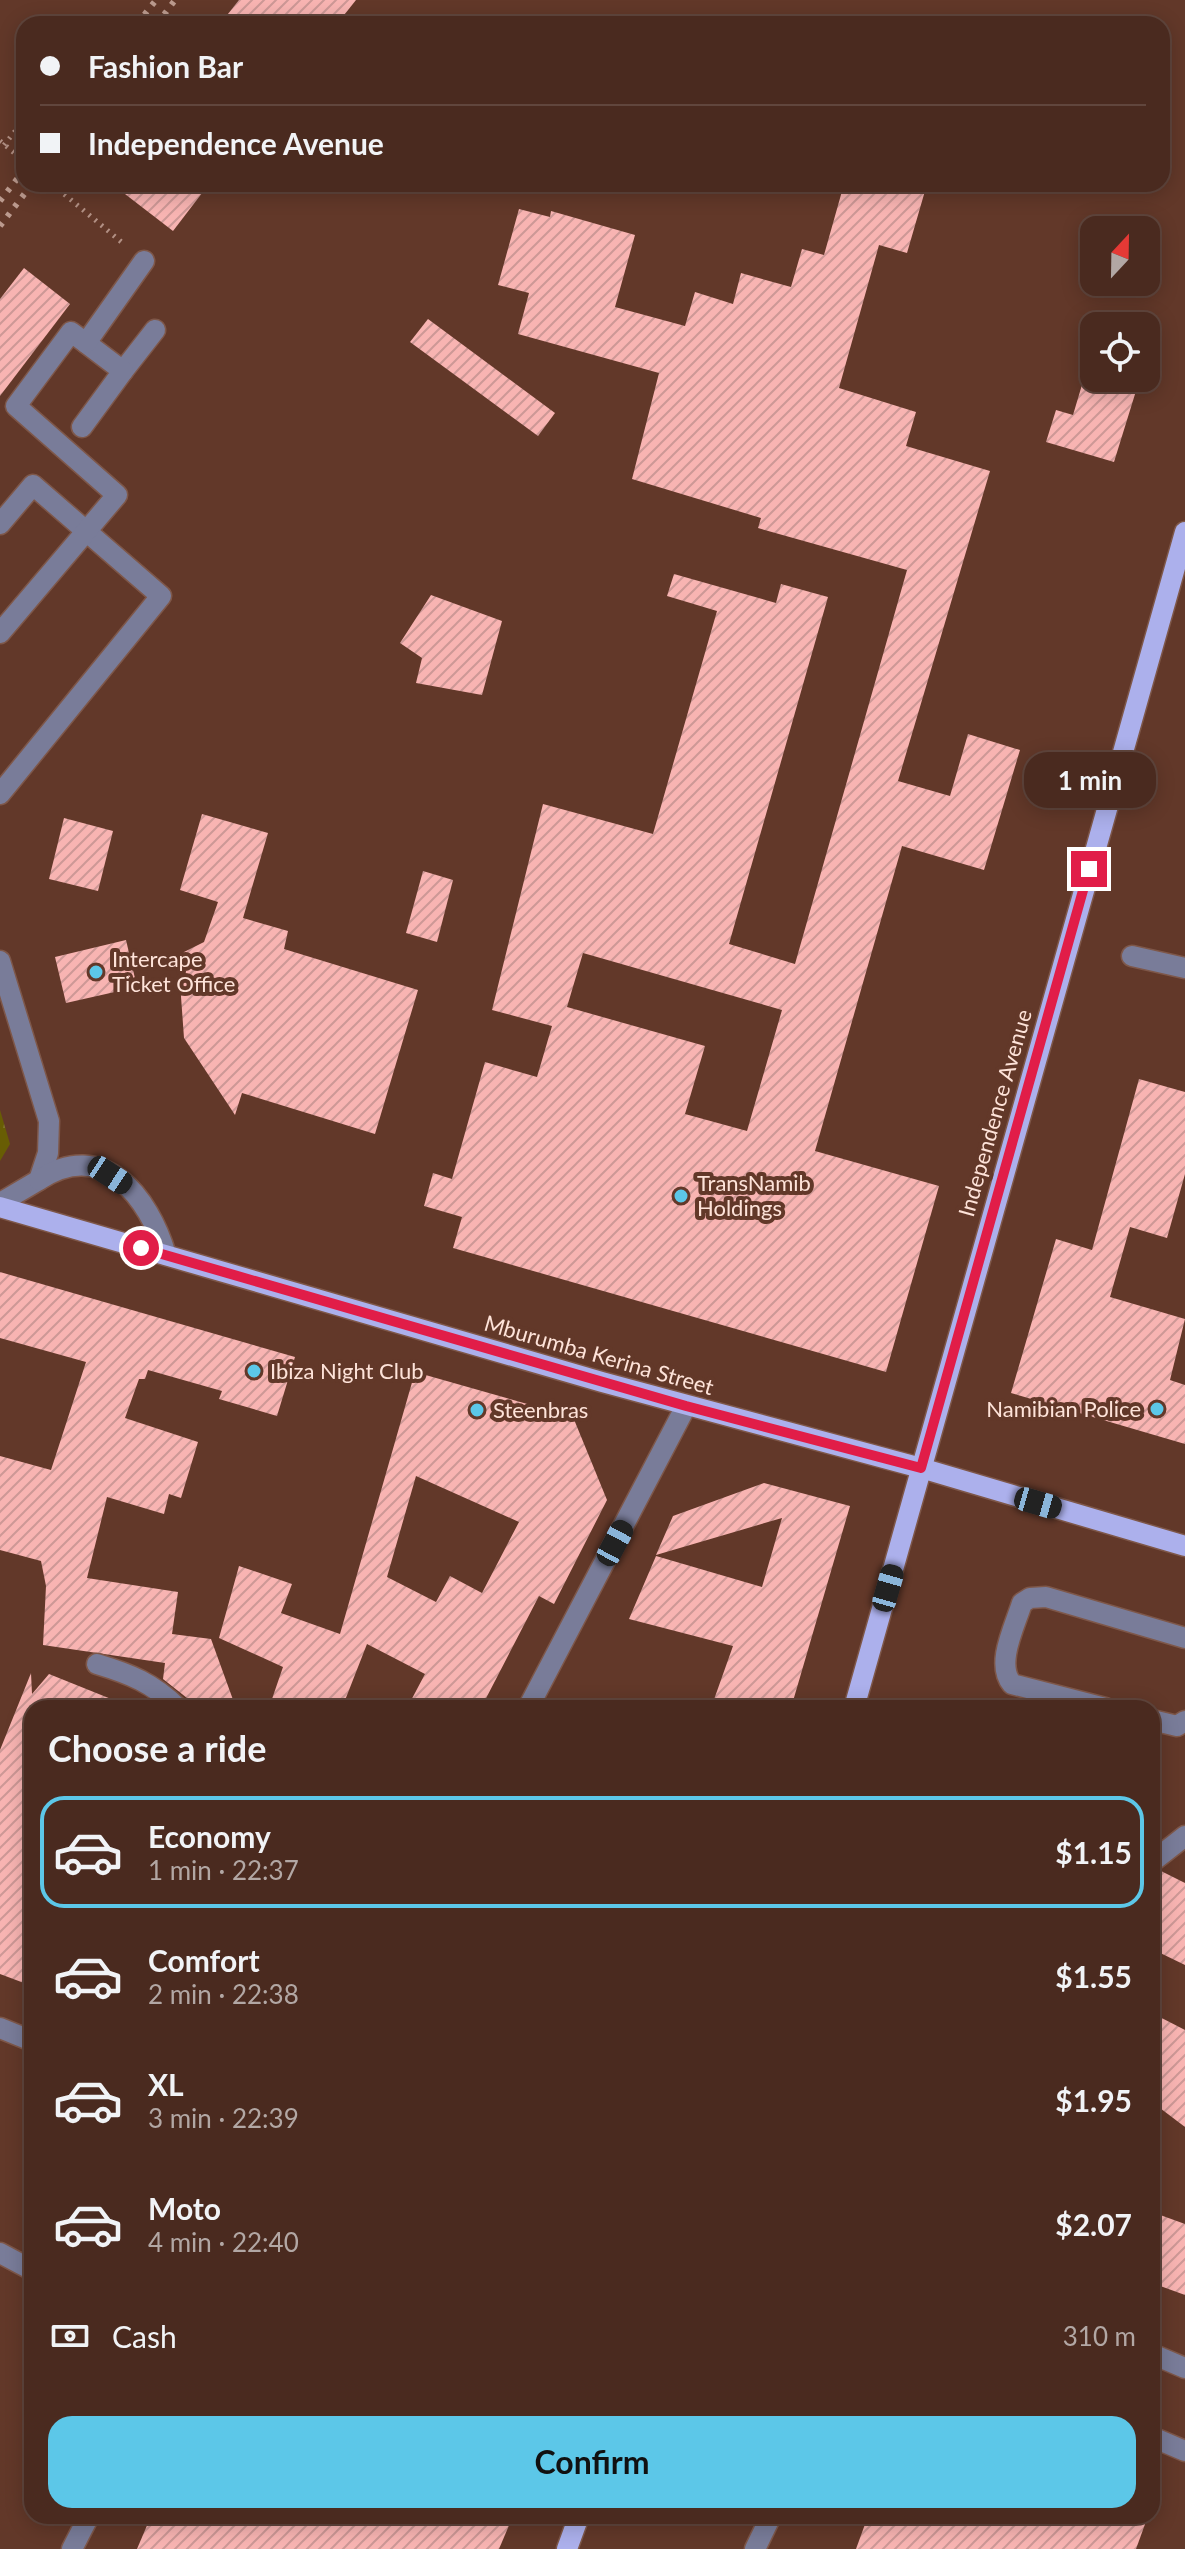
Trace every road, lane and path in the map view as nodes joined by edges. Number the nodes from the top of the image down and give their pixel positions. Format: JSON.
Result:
{"nodes":[{"id":1,"x":16,"y":128,"type":"edge"},
{"id":2,"x":2,"y":143,"type":"edge"},
{"id":3,"x":62,"y":192,"type":"edge"},
{"id":4,"x":114,"y":235,"type":"dead end"},
{"id":5,"x":144,"y":261,"type":"dead end"},
{"id":6,"x":155,"y":330,"type":"dead end"},
{"id":7,"x":86,"y":343,"type":"junction"},
{"id":8,"x":123,"y":371,"type":"junction"},
{"id":9,"x":82,"y":427,"type":"dead end"},
{"id":10,"x":0,"y":524,"type":"edge"},
{"id":11,"x":86,"y":532,"type":"junction"},
{"id":12,"x":1185,"y":532,"type":"edge"},
{"id":13,"x":0,"y":633,"type":"edge"},
{"id":14,"x":0,"y":794,"type":"edge"},
{"id":15,"x":1132,"y":956,"type":"dead end"},
{"id":16,"x":0,"y":961,"type":"edge"},
{"id":17,"x":1185,"y":968,"type":"edge"},
{"id":18,"x":39,"y":1180,"type":"junction"},
{"id":19,"x":0,"y":1205,"type":"edge"},
{"id":20,"x":166,"y":1255,"type":"junction"},
{"id":21,"x":686,"y":1406,"type":"junction"},
{"id":22,"x":921,"y":1468,"type":"junction"},
{"id":23,"x":1185,"y":1546,"type":"edge"},
{"id":24,"x":1185,"y":1638,"type":"edge"},
{"id":25,"x":97,"y":1664,"type":"dead end"},
{"id":26,"x":170,"y":1700,"type":"edge"},
{"id":27,"x":532,"y":1700,"type":"edge"},
{"id":28,"x":856,"y":1700,"type":"edge"},
{"id":29,"x":1074,"y":1700,"type":"edge"},
{"id":30,"x":1185,"y":1721,"type":"edge"},
{"id":31,"x":1160,"y":1722,"type":"edge"},
{"id":32,"x":1185,"y":1836,"type":"edge"},
{"id":33,"x":1160,"y":1856,"type":"edge"},
{"id":34,"x":0,"y":2028,"type":"edge"},
{"id":35,"x":24,"y":2038,"type":"edge"},
{"id":36,"x":0,"y":2253,"type":"edge"},
{"id":37,"x":24,"y":2266,"type":"edge"},
{"id":38,"x":1160,"y":2357,"type":"edge"},
{"id":39,"x":1185,"y":2368,"type":"edge"},
{"id":40,"x":1160,"y":2440,"type":"edge"},
{"id":41,"x":1183,"y":2448,"type":"edge"},
{"id":42,"x":85,"y":2524,"type":"edge"},
{"id":43,"x":576,"y":2524,"type":"edge"},
{"id":44,"x":767,"y":2524,"type":"edge"},
{"id":45,"x":72,"y":2549,"type":"edge"},
{"id":46,"x":567,"y":2549,"type":"edge"},
{"id":47,"x":755,"y":2549,"type":"edge"}],
"edges":[{"from":1,"to":2,"type":"path"},
{"from":3,"to":4,"type":"path"},
{"from":5,"to":7,"type":"street"},
{"from":6,"to":8,"type":"street"},
{"from":7,"to":8,"type":"street"},
{"from":7,"to":11,"type":"street"},
{"from":8,"to":9,"type":"street"},
{"from":10,"to":11,"type":"street"},
{"from":11,"to":13,"type":"street"},
{"from":11,"to":14,"type":"street"},
{"from":12,"to":22,"type":"main road","name":"Independence Avenue"},
{"from":15,"to":17,"type":"street"},
{"from":16,"to":18,"type":"street"},
{"from":18,"to":19,"type":"street"},
{"from":18,"to":20,"type":"street"},
{"from":19,"to":20,"type":"main road","name":"Mburumba Kerina Street"},
{"from":20,"to":21,"type":"main road","name":"Mburumba Kerina Street"},
{"from":21,"to":22,"type":"main road","name":"Mburumba Kerina Street"},
{"from":21,"to":27,"type":"street"},
{"from":22,"to":23,"type":"main road","name":"Mburumba Kerina Street"},
{"from":22,"to":28,"type":"main road","name":"Independence Avenue"},
{"from":24,"to":29,"type":"street"},
{"from":25,"to":26,"type":"street"},
{"from":30,"to":31,"type":"street"},
{"from":32,"to":33,"type":"street"},
{"from":34,"to":35,"type":"street"},
{"from":36,"to":37,"type":"street"},
{"from":38,"to":39,"type":"street"},
{"from":40,"to":41,"type":"street"},
{"from":42,"to":45,"type":"street"},
{"from":43,"to":46,"type":"main road"},
{"from":44,"to":47,"type":"street"}]}
